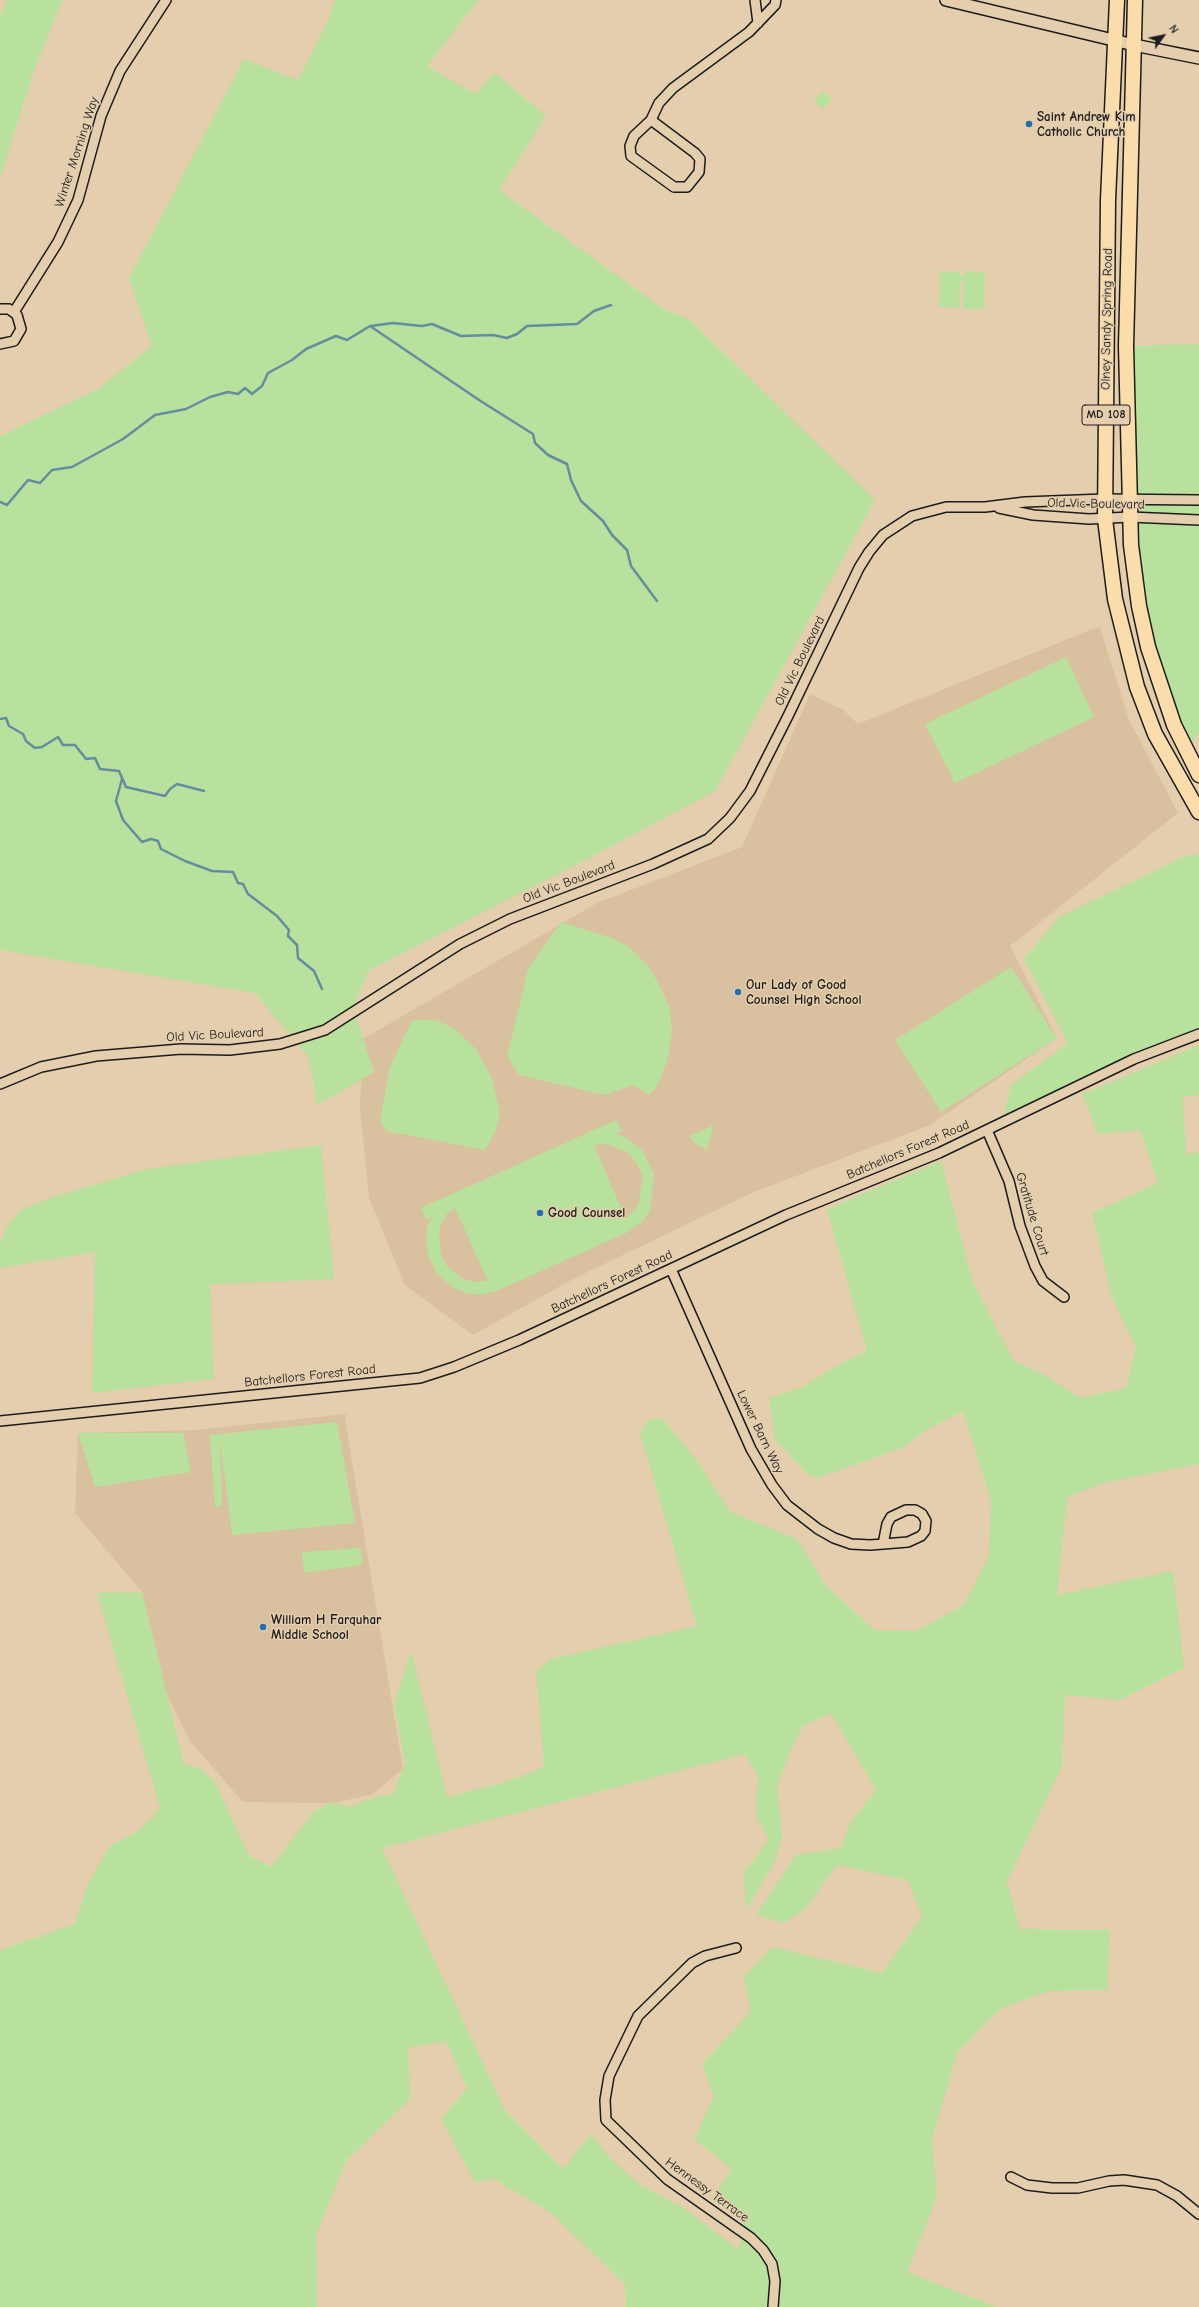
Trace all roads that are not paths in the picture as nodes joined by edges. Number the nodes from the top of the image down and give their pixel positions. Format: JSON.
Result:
{"nodes":[{"id":1,"x":166,"y":0,"type":"edge"},
{"id":2,"x":755,"y":0,"type":"edge"},
{"id":3,"x":776,"y":0,"type":"edge"},
{"id":4,"x":946,"y":0,"type":"edge"},
{"id":5,"x":1117,"y":0,"type":"edge"},
{"id":6,"x":1135,"y":0,"type":"edge"},
{"id":7,"x":758,"y":23,"type":"junction"},
{"id":8,"x":1117,"y":41,"type":"junction"},
{"id":9,"x":1134,"y":45,"type":"junction"},
{"id":10,"x":1199,"y":58,"type":"edge"},
{"id":11,"x":650,"y":120,"type":"junction"},
{"id":12,"x":0,"y":309,"type":"edge"},
{"id":13,"x":14,"y":312,"type":"junction"},
{"id":14,"x":0,"y":344,"type":"edge"},
{"id":15,"x":1104,"y":499,"type":"junction"},
{"id":16,"x":1130,"y":499,"type":"junction"},
{"id":17,"x":1199,"y":500,"type":"edge"},
{"id":18,"x":994,"y":506,"type":"junction"},
{"id":19,"x":1130,"y":517,"type":"junction"},
{"id":20,"x":1105,"y":520,"type":"junction"},
{"id":21,"x":1199,"y":520,"type":"edge"},
{"id":22,"x":1199,"y":775,"type":"edge"},
{"id":23,"x":1199,"y":812,"type":"edge"},
{"id":24,"x":1199,"y":1034,"type":"edge"},
{"id":25,"x":1,"y":1081,"type":"edge"},
{"id":26,"x":987,"y":1130,"type":"junction"},
{"id":27,"x":672,"y":1269,"type":"junction"},
{"id":28,"x":1064,"y":1297,"type":"dead end"},
{"id":29,"x":0,"y":1421,"type":"edge"},
{"id":30,"x":883,"y":1544,"type":"junction"},
{"id":31,"x":736,"y":1948,"type":"dead end"},
{"id":32,"x":1011,"y":2177,"type":"dead end"},
{"id":33,"x":1199,"y":2214,"type":"edge"},
{"id":34,"x":773,"y":2307,"type":"edge"}],
"edges":[{"from":1,"to":13,"type":"street","name":"Winter Morning Way"},
{"from":2,"to":7,"type":"street"},
{"from":3,"to":7,"type":"street"},
{"from":4,"to":8,"type":"street"},
{"from":5,"to":8,"type":"main road","name":"Olney Sandy Spring Road","number":"MD 108"},
{"from":6,"to":9,"type":"main road","name":"Olney Sandy Spring Road","number":"MD 108"},
{"from":7,"to":11,"type":"street"},
{"from":8,"to":9,"type":"street"},
{"from":8,"to":15,"type":"main road","name":"Olney Sandy Spring Road","number":"MD 108"},
{"from":9,"to":10,"type":"street"},
{"from":9,"to":16,"type":"main road","name":"Olney Sandy Spring Road","number":"MD 108"},
{"from":11,"to":11,"type":"street"},
{"from":12,"to":13,"type":"street"},
{"from":13,"to":14,"type":"street"},
{"from":15,"to":16,"type":"street","name":"Old Vic Boulevard"},
{"from":15,"to":18,"type":"street","name":"Old Vic Boulevard"},
{"from":15,"to":20,"type":"main road","name":"Olney Sandy Spring Road","number":"MD 108"},
{"from":16,"to":17,"type":"street","name":"Old Vic Boulevard"},
{"from":16,"to":19,"type":"main road","name":"Olney Sandy Spring Road","number":"MD 108"},
{"from":18,"to":20,"type":"street","name":"Old Vic Boulevard"},
{"from":18,"to":25,"type":"street","name":"Old Vic Boulevard"},
{"from":19,"to":20,"type":"street","name":"Old Vic Boulevard"},
{"from":19,"to":21,"type":"street","name":"Old Vic Boulevard"},
{"from":19,"to":22,"type":"main road","name":"Olney Sandy Spring Road","number":"MD 108"},
{"from":20,"to":23,"type":"main road","name":"Olney Sandy Spring Road","number":"MD 108"},
{"from":24,"to":26,"type":"street","name":"Batchellors Forest Road"},
{"from":26,"to":27,"type":"street","name":"Batchellors Forest Road"},
{"from":26,"to":28,"type":"street","name":"Gratitude Court"},
{"from":27,"to":29,"type":"street","name":"Batchellors Forest Road"},
{"from":27,"to":30,"type":"street","name":"Lower Barn Way"},
{"from":30,"to":30,"type":"street","name":"Lower Barn Way"},
{"from":31,"to":34,"type":"street","name":"Hennessy Terrace"},
{"from":32,"to":33,"type":"street"}]}
